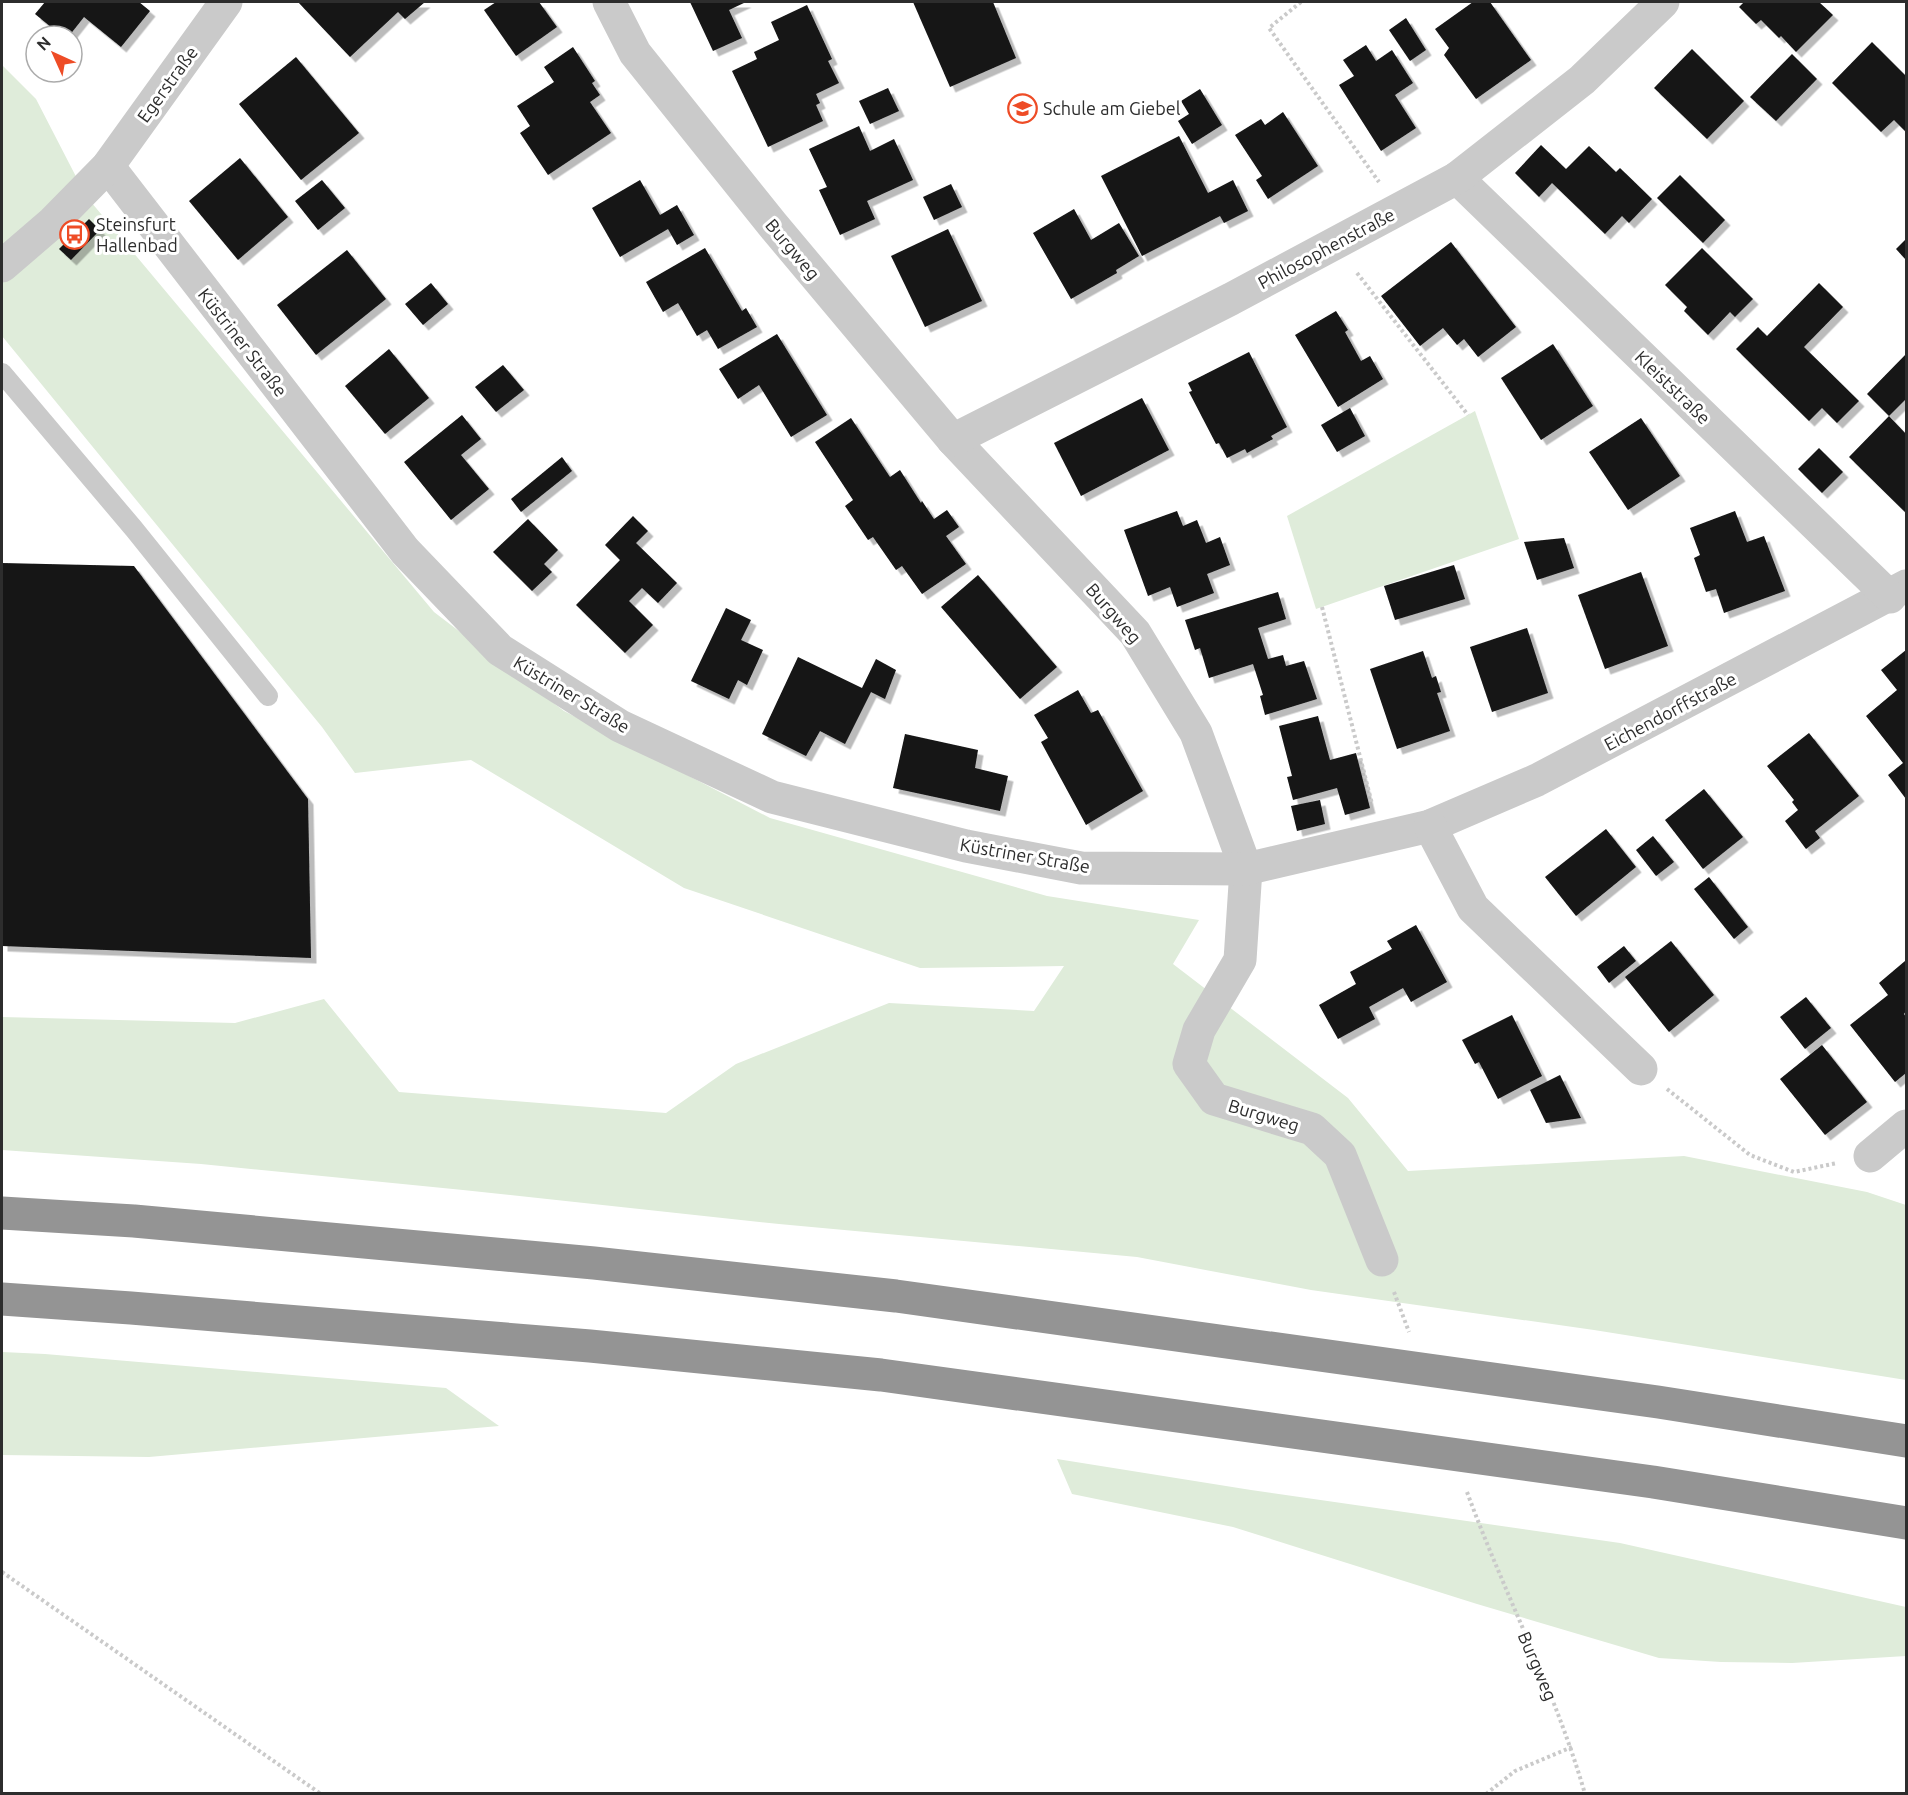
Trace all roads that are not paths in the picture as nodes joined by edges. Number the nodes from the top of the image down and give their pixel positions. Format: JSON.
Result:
{"nodes":[{"id":1,"x":226,"y":2,"type":"edge"},
{"id":2,"x":609,"y":2,"type":"edge"},
{"id":3,"x":1663,"y":2,"type":"edge"},
{"id":4,"x":108,"y":166,"type":"junction"},
{"id":5,"x":1457,"y":178,"type":"junction"},
{"id":6,"x":2,"y":266,"type":"edge"},
{"id":7,"x":2,"y":373,"type":"edge"},
{"id":8,"x":953,"y":440,"type":"junction"},
{"id":9,"x":1898,"y":592,"type":"edge"},
{"id":10,"x":268,"y":696,"type":"dead end"},
{"id":11,"x":1430,"y":826,"type":"junction"},
{"id":12,"x":1246,"y":869,"type":"junction"},
{"id":13,"x":1641,"y":1069,"type":"road end"},
{"id":14,"x":1906,"y":1126,"type":"edge"},
{"id":15,"x":1870,"y":1156,"type":"road end"},
{"id":16,"x":2,"y":1213,"type":"edge"},
{"id":17,"x":1382,"y":1260,"type":"dead end"},
{"id":18,"x":2,"y":1299,"type":"edge"},
{"id":19,"x":1906,"y":1441,"type":"edge"},
{"id":20,"x":1906,"y":1524,"type":"edge"}],
"edges":[{"from":1,"to":4,"type":"street","name":"Egerstraße"},
{"from":2,"to":8,"type":"street","name":"Burgweg"},
{"from":3,"to":5,"type":"street","name":"Philosophenstraße"},
{"from":4,"to":6,"type":"street","name":"Egerstraße"},
{"from":4,"to":12,"type":"street","name":"Küstriner Straße"},
{"from":5,"to":8,"type":"street","name":"Philosophenstraße"},
{"from":5,"to":9,"type":"street","name":"Kleiststraße"},
{"from":7,"to":10,"type":"lane"},
{"from":8,"to":12,"type":"street","name":"Burgweg"},
{"from":9,"to":11,"type":"street","name":"Eichendorffstraße"},
{"from":11,"to":12,"type":"street","name":"Eichendorffstraße"},
{"from":11,"to":13,"type":"street"},
{"from":12,"to":17,"type":"street","name":"Burgweg"},
{"from":14,"to":15,"type":"street"},
{"from":16,"to":19,"type":"highway"},
{"from":18,"to":20,"type":"highway"}]}
